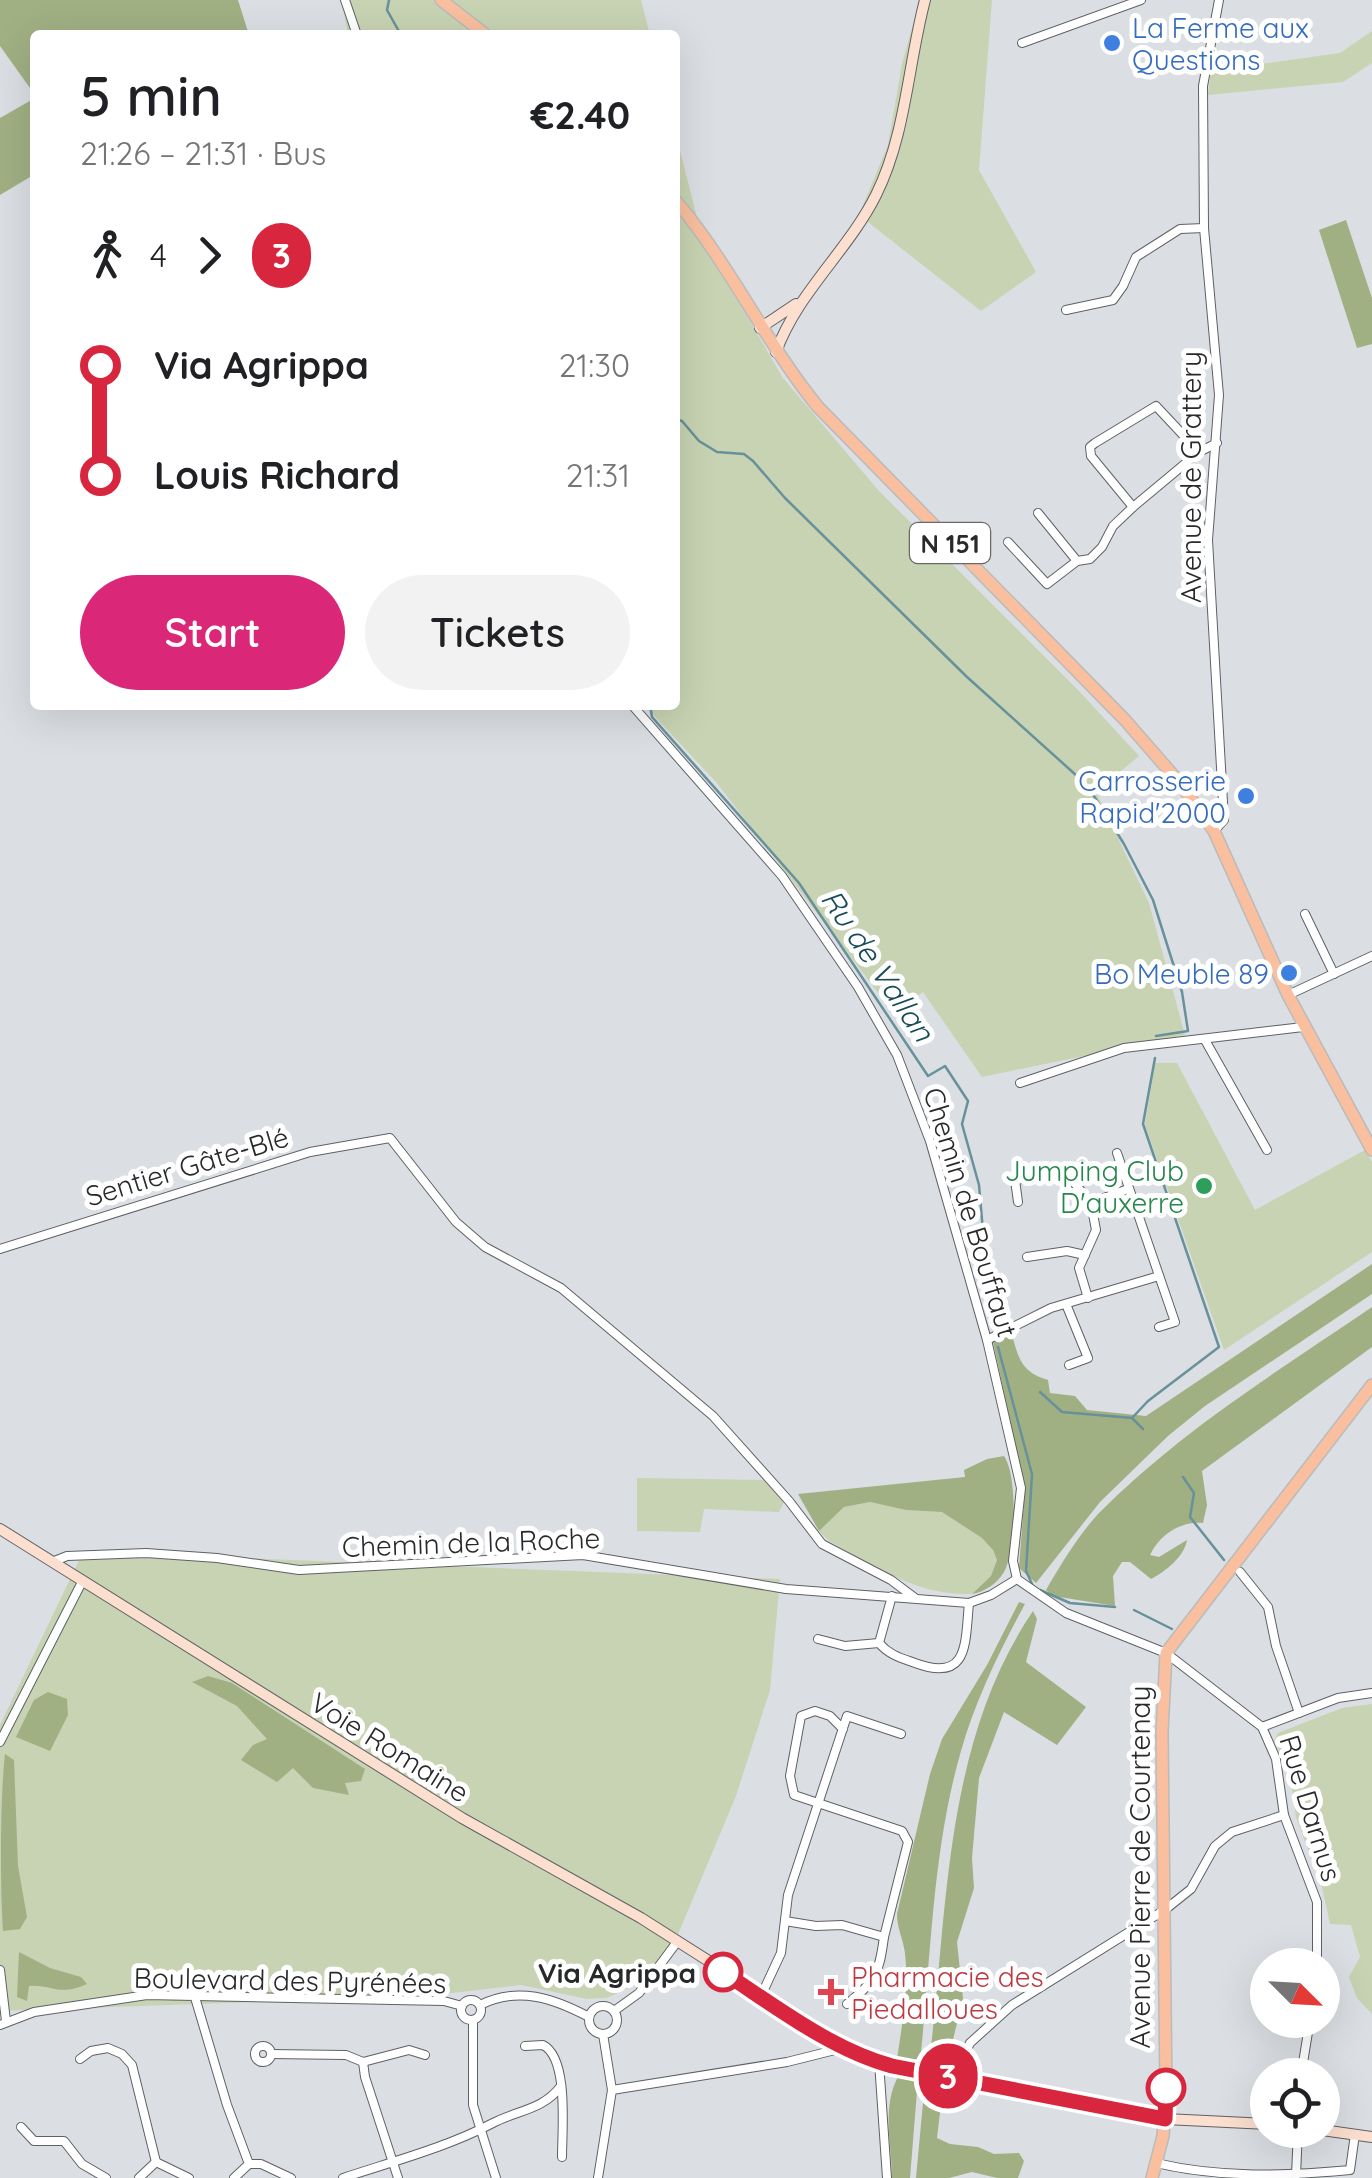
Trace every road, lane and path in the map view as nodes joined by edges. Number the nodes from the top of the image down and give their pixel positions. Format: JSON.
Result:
{"nodes":[{"id":1,"x":346,"y":0,"type":"edge"},
{"id":2,"x":441,"y":0,"type":"edge"},
{"id":3,"x":925,"y":0,"type":"edge"},
{"id":4,"x":1141,"y":0,"type":"edge"},
{"id":5,"x":1219,"y":0,"type":"edge"},
{"id":6,"x":355,"y":30,"type":"edge"},
{"id":7,"x":480,"y":30,"type":"edge"},
{"id":8,"x":1022,"y":44,"type":"dead end"},
{"id":9,"x":680,"y":207,"type":"edge"},
{"id":10,"x":1204,"y":228,"type":"junction"},
{"id":11,"x":804,"y":298,"type":"junction"},
{"id":12,"x":1066,"y":310,"type":"dead end"},
{"id":13,"x":760,"y":328,"type":"junction"},
{"id":14,"x":776,"y":352,"type":"junction"},
{"id":15,"x":1217,"y":443,"type":"junction"},
{"id":16,"x":1199,"y":452,"type":"junction"},
{"id":17,"x":1132,"y":507,"type":"junction"},
{"id":18,"x":1038,"y":513,"type":"dead end"},
{"id":19,"x":1008,"y":542,"type":"dead end"},
{"id":20,"x":1077,"y":561,"type":"junction"},
{"id":21,"x":636,"y":710,"type":"edge"},
{"id":22,"x":1214,"y":831,"type":"junction"},
{"id":23,"x":1305,"y":914,"type":"dead end"},
{"id":24,"x":1372,"y":956,"type":"edge"},
{"id":25,"x":1334,"y":974,"type":"junction"},
{"id":26,"x":1288,"y":995,"type":"junction"},
{"id":27,"x":1304,"y":1027,"type":"junction"},
{"id":28,"x":1205,"y":1040,"type":"junction"},
{"id":29,"x":1020,"y":1083,"type":"dead end"},
{"id":30,"x":1267,"y":1150,"type":"dead end"},
{"id":31,"x":1372,"y":1150,"type":"edge"},
{"id":32,"x":1116,"y":1153,"type":"dead end"},
{"id":33,"x":1128,"y":1189,"type":"junction"},
{"id":34,"x":1018,"y":1202,"type":"dead end"},
{"id":35,"x":1091,"y":1202,"type":"junction"},
{"id":36,"x":0,"y":1249,"type":"edge"},
{"id":37,"x":1085,"y":1256,"type":"junction"},
{"id":38,"x":1026,"y":1257,"type":"dead end"},
{"id":39,"x":1159,"y":1276,"type":"junction"},
{"id":40,"x":1088,"y":1298,"type":"junction"},
{"id":41,"x":1066,"y":1304,"type":"junction"},
{"id":42,"x":1158,"y":1327,"type":"dead end"},
{"id":43,"x":994,"y":1337,"type":"junction"},
{"id":44,"x":1069,"y":1364,"type":"dead end"},
{"id":45,"x":1372,"y":1385,"type":"edge"},
{"id":46,"x":0,"y":1529,"type":"edge"},
{"id":47,"x":52,"y":1562,"type":"junction"},
{"id":48,"x":1240,"y":1572,"type":"dead end"},
{"id":49,"x":1017,"y":1580,"type":"junction"},
{"id":50,"x":82,"y":1582,"type":"junction"},
{"id":51,"x":892,"y":1596,"type":"junction"},
{"id":52,"x":915,"y":1598,"type":"junction"},
{"id":53,"x":969,"y":1602,"type":"junction"},
{"id":54,"x":818,"y":1639,"type":"dead end"},
{"id":55,"x":879,"y":1643,"type":"junction"},
{"id":56,"x":1166,"y":1652,"type":"junction"},
{"id":57,"x":1372,"y":1693,"type":"edge"},
{"id":58,"x":1299,"y":1713,"type":"junction"},
{"id":59,"x":1262,"y":1727,"type":"junction"},
{"id":60,"x":843,"y":1729,"type":"junction"},
{"id":61,"x":901,"y":1734,"type":"dead end"},
{"id":62,"x":0,"y":1742,"type":"edge"},
{"id":63,"x":818,"y":1803,"type":"junction"},
{"id":64,"x":1284,"y":1815,"type":"junction"},
{"id":65,"x":1166,"y":1909,"type":"junction"},
{"id":66,"x":785,"y":1921,"type":"junction"},
{"id":67,"x":884,"y":1937,"type":"junction"},
{"id":68,"x":677,"y":1942,"type":"junction"},
{"id":69,"x":1316,"y":1948,"type":"edge"},
{"id":70,"x":0,"y":1970,"type":"edge"},
{"id":71,"x":194,"y":1994,"type":"junction"},
{"id":72,"x":761,"y":1996,"type":"junction"},
{"id":73,"x":847,"y":2004,"type":"dead end"},
{"id":74,"x":480,"y":2005,"type":"junction"},
{"id":75,"x":462,"y":2006,"type":"junction"},
{"id":76,"x":614,"y":2011,"type":"junction"},
{"id":77,"x":588,"y":2017,"type":"junction"},
{"id":78,"x":473,"y":2020,"type":"junction"},
{"id":79,"x":3,"y":2023,"type":"edge"},
{"id":80,"x":603,"y":2034,"type":"junction"},
{"id":81,"x":525,"y":2046,"type":"dead end"},
{"id":82,"x":847,"y":2048,"type":"junction"},
{"id":83,"x":271,"y":2054,"type":"dead end"},
{"id":84,"x":425,"y":2055,"type":"dead end"},
{"id":85,"x":80,"y":2059,"type":"dead end"},
{"id":86,"x":363,"y":2062,"type":"junction"},
{"id":87,"x":878,"y":2062,"type":"junction"},
{"id":88,"x":954,"y":2077,"type":"junction"},
{"id":89,"x":561,"y":2086,"type":"junction"},
{"id":90,"x":612,"y":2090,"type":"junction"},
{"id":91,"x":1165,"y":2119,"type":"junction"},
{"id":92,"x":1250,"y":2123,"type":"edge"},
{"id":93,"x":21,"y":2127,"type":"dead end"},
{"id":94,"x":480,"y":2131,"type":"junction"},
{"id":95,"x":1340,"y":2132,"type":"edge"},
{"id":96,"x":1355,"y":2134,"type":"junction"},
{"id":97,"x":1372,"y":2136,"type":"edge"},
{"id":98,"x":1297,"y":2148,"type":"edge"},
{"id":99,"x":562,"y":2157,"type":"dead end"},
{"id":100,"x":156,"y":2162,"type":"junction"},
{"id":101,"x":393,"y":2162,"type":"junction"},
{"id":102,"x":1156,"y":2162,"type":"junction"},
{"id":103,"x":249,"y":2164,"type":"junction"},
{"id":104,"x":1296,"y":2176,"type":"edge"},
{"id":105,"x":106,"y":2178,"type":"edge"},
{"id":106,"x":139,"y":2178,"type":"edge"},
{"id":107,"x":189,"y":2178,"type":"edge"},
{"id":108,"x":234,"y":2178,"type":"edge"},
{"id":109,"x":291,"y":2178,"type":"edge"},
{"id":110,"x":343,"y":2178,"type":"edge"},
{"id":111,"x":398,"y":2178,"type":"edge"},
{"id":112,"x":496,"y":2178,"type":"edge"},
{"id":113,"x":598,"y":2178,"type":"edge"},
{"id":114,"x":887,"y":2178,"type":"edge"},
{"id":115,"x":1152,"y":2178,"type":"edge"}],
"edges":[{"from":1,"to":6,"type":"street"},
{"from":2,"to":7,"type":"main road"},
{"from":3,"to":11,"type":"main road"},
{"from":4,"to":8,"type":"street"},
{"from":5,"to":10,"type":"street","name":"Avenue de Grattery"},
{"from":9,"to":13,"type":"main road","number":"N 151"},
{"from":10,"to":12,"type":"street"},
{"from":10,"to":15,"type":"street","name":"Avenue de Grattery"},
{"from":11,"to":13,"type":"main road"},
{"from":11,"to":14,"type":"main road"},
{"from":13,"to":14,"type":"main road","number":"N 151"},
{"from":14,"to":22,"type":"main road","number":"N 151"},
{"from":15,"to":16,"type":"street"},
{"from":15,"to":22,"type":"street","name":"Avenue de Grattery"},
{"from":16,"to":17,"type":"street"},
{"from":16,"to":17,"type":"street"},
{"from":17,"to":20,"type":"street"},
{"from":18,"to":20,"type":"street"},
{"from":19,"to":20,"type":"street"},
{"from":21,"to":43,"type":"street","name":"Chemin de Bouffaut"},
{"from":22,"to":26,"type":"main road","number":"N 151"},
{"from":23,"to":25,"type":"street"},
{"from":24,"to":25,"type":"street"},
{"from":25,"to":26,"type":"street"},
{"from":26,"to":27,"type":"main road","number":"N 151"},
{"from":27,"to":28,"type":"street"},
{"from":27,"to":31,"type":"main road","number":"N 151"},
{"from":28,"to":29,"type":"street"},
{"from":28,"to":30,"type":"street"},
{"from":32,"to":33,"type":"street"},
{"from":33,"to":35,"type":"street"},
{"from":33,"to":39,"type":"street"},
{"from":34,"to":35,"type":"street"},
{"from":35,"to":37,"type":"street"},
{"from":36,"to":52,"type":"street","name":"Sentier Gâte-Blé"},
{"from":37,"to":38,"type":"street"},
{"from":37,"to":40,"type":"street"},
{"from":39,"to":40,"type":"street"},
{"from":39,"to":42,"type":"street"},
{"from":40,"to":41,"type":"street"},
{"from":41,"to":43,"type":"street"},
{"from":41,"to":44,"type":"street"},
{"from":43,"to":49,"type":"street","name":"Chemin de Bouffaut"},
{"from":45,"to":56,"type":"main road","name":"Avenue Pierre de Courtenay"},
{"from":46,"to":47,"type":"main road","name":"Voie Romaine"},
{"from":47,"to":50,"type":"main road","name":"Voie Romaine"},
{"from":47,"to":51,"type":"street","name":"Chemin de la Roche"},
{"from":48,"to":58,"type":"street"},
{"from":49,"to":53,"type":"street","name":"Chemin de la Roche"},
{"from":49,"to":56,"type":"street","name":"Rue Darnus"},
{"from":50,"to":62,"type":"street"},
{"from":50,"to":68,"type":"main road","name":"Voie Romaine"},
{"from":51,"to":52,"type":"street","name":"Chemin de la Roche"},
{"from":51,"to":55,"type":"street"},
{"from":52,"to":53,"type":"street","name":"Chemin de la Roche"},
{"from":53,"to":55,"type":"street"},
{"from":54,"to":55,"type":"street"},
{"from":56,"to":59,"type":"street","name":"Rue Darnus"},
{"from":56,"to":65,"type":"main road","name":"Avenue Pierre de Courtenay"},
{"from":57,"to":58,"type":"street"},
{"from":58,"to":59,"type":"street"},
{"from":59,"to":64,"type":"street","name":"Rue Darnus"},
{"from":60,"to":61,"type":"street"},
{"from":60,"to":63,"type":"street"},
{"from":60,"to":63,"type":"street"},
{"from":63,"to":66,"type":"street"},
{"from":63,"to":67,"type":"street"},
{"from":64,"to":65,"type":"street"},
{"from":64,"to":69,"type":"street","name":"Rue Darnus"},
{"from":65,"to":88,"type":"street"},
{"from":65,"to":91,"type":"main road","name":"Avenue Pierre de Courtenay"},
{"from":66,"to":67,"type":"street"},
{"from":66,"to":72,"type":"street"},
{"from":67,"to":73,"type":"street"},
{"from":68,"to":72,"type":"main road","name":"Voie Romaine"},
{"from":68,"to":76,"type":"street"},
{"from":70,"to":79,"type":"street"},
{"from":71,"to":75,"type":"street","name":"Boulevard des Pyrénées"},
{"from":71,"to":79,"type":"street","name":"Boulevard des Pyrénées"},
{"from":71,"to":103,"type":"street"},
{"from":72,"to":82,"type":"main road","name":"Voie Romaine"},
{"from":74,"to":75,"type":"street"},
{"from":74,"to":77,"type":"street","name":"Boulevard des Pyrénées"},
{"from":74,"to":78,"type":"street"},
{"from":75,"to":78,"type":"street"},
{"from":76,"to":77,"type":"street"},
{"from":76,"to":80,"type":"street"},
{"from":77,"to":80,"type":"street"},
{"from":78,"to":94,"type":"street"},
{"from":80,"to":90,"type":"street"},
{"from":81,"to":89,"type":"street"},
{"from":82,"to":87,"type":"main road","name":"Voie Romaine"},
{"from":82,"to":90,"type":"street"},
{"from":83,"to":86,"type":"street"},
{"from":84,"to":86,"type":"street"},
{"from":85,"to":100,"type":"street"},
{"from":86,"to":101,"type":"street"},
{"from":87,"to":88,"type":"main road","name":"Voie Romaine"},
{"from":87,"to":114,"type":"street"},
{"from":88,"to":91,"type":"main road","name":"Voie Romaine"},
{"from":89,"to":94,"type":"street"},
{"from":89,"to":99,"type":"street"},
{"from":90,"to":113,"type":"street"},
{"from":91,"to":92,"type":"main road","name":"Voie Romaine"},
{"from":91,"to":102,"type":"main road","name":"Avenue Pierre de Courtenay"},
{"from":93,"to":105,"type":"street"},
{"from":94,"to":101,"type":"street"},
{"from":94,"to":112,"type":"street"},
{"from":95,"to":96,"type":"main road"},
{"from":96,"to":97,"type":"main road"},
{"from":96,"to":104,"type":"street"},
{"from":98,"to":104,"type":"street"},
{"from":100,"to":106,"type":"street"},
{"from":100,"to":107,"type":"street"},
{"from":101,"to":110,"type":"street"},
{"from":101,"to":111,"type":"street"},
{"from":102,"to":104,"type":"street"},
{"from":102,"to":115,"type":"main road","name":"Avenue Pierre de Courtenay"},
{"from":103,"to":108,"type":"street"},
{"from":103,"to":109,"type":"street"}]}
